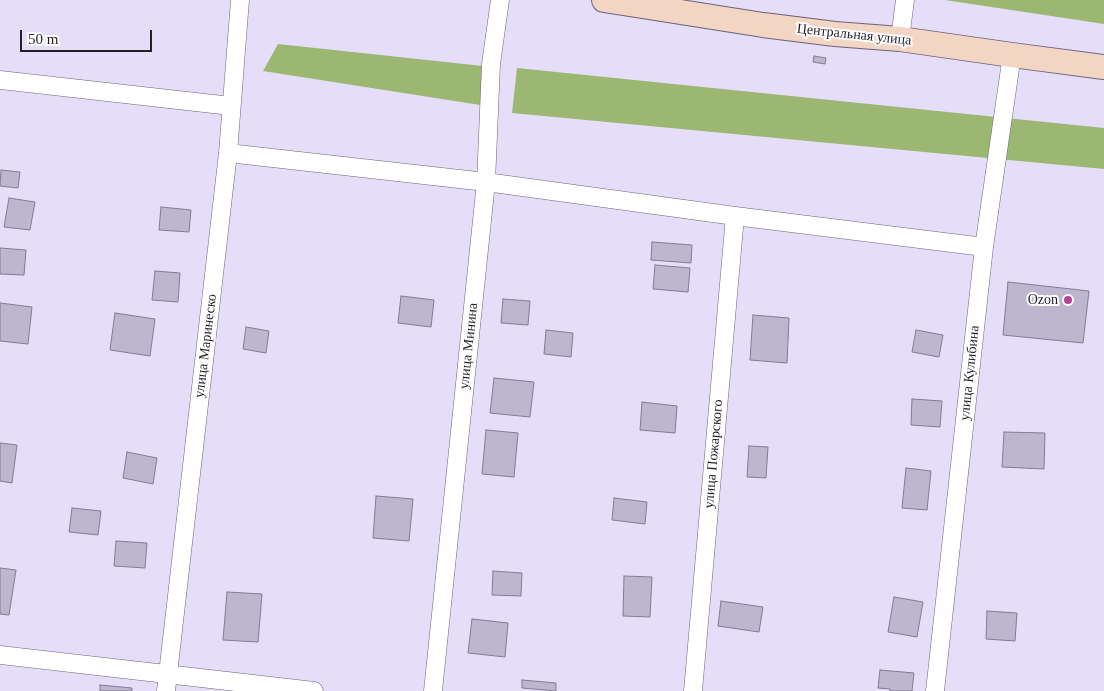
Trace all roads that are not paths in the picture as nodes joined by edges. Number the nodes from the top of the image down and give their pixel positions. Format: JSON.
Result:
{"nodes":[{"id":1,"x":240,"y":0,"type":"edge"},
{"id":2,"x":500,"y":0,"type":"edge"},
{"id":3,"x":604,"y":0,"type":"edge"},
{"id":4,"x":905,"y":0,"type":"edge"},
{"id":5,"x":900,"y":38,"type":"junction"},
{"id":6,"x":1012,"y":55,"type":"junction"},
{"id":7,"x":1104,"y":67,"type":"edge"},
{"id":8,"x":0,"y":80,"type":"edge"},
{"id":9,"x":231,"y":106,"type":"junction"},
{"id":10,"x":228,"y":153,"type":"junction"},
{"id":11,"x":486,"y":182,"type":"junction"},
{"id":12,"x":735,"y":216,"type":"junction"},
{"id":13,"x":984,"y":247,"type":"junction"},
{"id":14,"x":0,"y":655,"type":"edge"},
{"id":15,"x":167,"y":683,"type":"edge"},
{"id":16,"x":314,"y":691,"type":"edge"},
{"id":17,"x":433,"y":691,"type":"edge"},
{"id":18,"x":693,"y":691,"type":"edge"},
{"id":19,"x":935,"y":691,"type":"edge"}],
"edges":[{"from":1,"to":9,"type":"street","name":"улица Маринеско"},
{"from":2,"to":11,"type":"street","name":"улица Минина"},
{"from":3,"to":5,"type":"main road","name":"Центральная улица"},
{"from":4,"to":5,"type":"street"},
{"from":5,"to":6,"type":"main road","name":"Центральная улица"},
{"from":6,"to":7,"type":"main road","name":"Центральная улица"},
{"from":6,"to":13,"type":"street","name":"улица Кулибина"},
{"from":8,"to":9,"type":"street"},
{"from":9,"to":10,"type":"street","name":"улица Маринеско"},
{"from":10,"to":11,"type":"street"},
{"from":10,"to":15,"type":"street","name":"улица Маринеско"},
{"from":11,"to":12,"type":"street"},
{"from":11,"to":17,"type":"street","name":"улица Минина"},
{"from":12,"to":13,"type":"street"},
{"from":12,"to":18,"type":"street","name":"улица Пожарского"},
{"from":13,"to":19,"type":"street","name":"улица Кулибина"},
{"from":14,"to":15,"type":"street"},
{"from":15,"to":16,"type":"street"}]}
